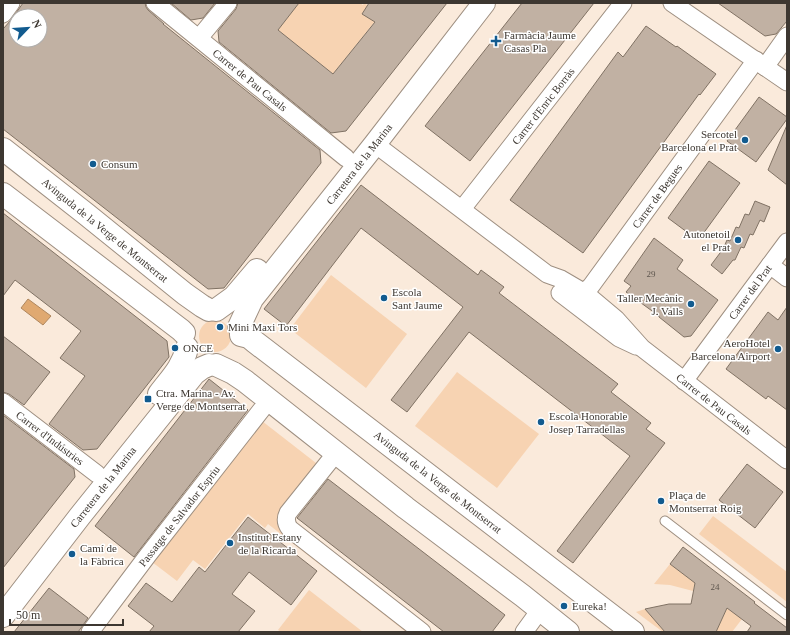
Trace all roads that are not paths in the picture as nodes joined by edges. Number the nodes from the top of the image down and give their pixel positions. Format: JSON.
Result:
{"nodes":[{"id":1,"x":11,"y":3,"type":"edge"},
{"id":2,"x":155,"y":3,"type":"edge"},
{"id":3,"x":228,"y":3,"type":"edge"},
{"id":4,"x":623,"y":3,"type":"edge"},
{"id":5,"x":675,"y":4,"type":"edge"},
{"id":6,"x":473,"y":7,"type":"edge"},
{"id":7,"x":3,"y":14,"type":"edge"},
{"id":8,"x":787,"y":36,"type":"edge"},
{"id":9,"x":199,"y":38,"type":"junction"},
{"id":10,"x":760,"y":63,"type":"junction"},
{"id":11,"x":787,"y":82,"type":"edge"},
{"id":12,"x":375,"y":144,"type":"junction"},
{"id":13,"x":3,"y":149,"type":"edge"},
{"id":14,"x":346,"y":158,"type":"junction"},
{"id":15,"x":3,"y":194,"type":"edge"},
{"id":16,"x":462,"y":209,"type":"junction"},
{"id":17,"x":787,"y":242,"type":"edge"},
{"id":18,"x":770,"y":265,"type":"junction"},
{"id":19,"x":547,"y":274,"type":"junction"},
{"id":20,"x":787,"y":278,"type":"edge"},
{"id":21,"x":584,"y":293,"type":"junction"},
{"id":22,"x":562,"y":294,"type":"junction"},
{"id":23,"x":213,"y":310,"type":"junction"},
{"id":24,"x":240,"y":331,"type":"junction"},
{"id":25,"x":186,"y":341,"type":"junction"},
{"id":26,"x":642,"y":348,"type":"junction"},
{"id":27,"x":212,"y":365,"type":"junction"},
{"id":28,"x":684,"y":381,"type":"junction"},
{"id":29,"x":269,"y":400,"type":"junction"},
{"id":30,"x":3,"y":402,"type":"edge"},
{"id":31,"x":336,"y":453,"type":"junction"},
{"id":32,"x":787,"y":460,"type":"edge"},
{"id":33,"x":97,"y":474,"type":"junction"},
{"id":34,"x":665,"y":521,"type":"dead end"},
{"id":35,"x":3,"y":593,"type":"edge"},
{"id":36,"x":540,"y":610,"type":"junction"},
{"id":37,"x":787,"y":615,"type":"edge"},
{"id":38,"x":3,"y":616,"type":"edge"},
{"id":39,"x":96,"y":630,"type":"edge"},
{"id":40,"x":566,"y":631,"type":"edge"},
{"id":41,"x":422,"y":632,"type":"edge"},
{"id":42,"x":524,"y":632,"type":"edge"},
{"id":43,"x":633,"y":632,"type":"edge"}],
"edges":[{"from":1,"to":7,"type":"street"},
{"from":2,"to":9,"type":"street","name":"Carrer de Pau Casals"},
{"from":3,"to":9,"type":"street"},
{"from":4,"to":16,"type":"street","name":"Carrer d'Enric Borràs"},
{"from":5,"to":10,"type":"street"},
{"from":6,"to":12,"type":"street","name":"Carretera de la Marina"},
{"from":6,"to":14,"type":"street","name":"Carretera de la Marina"},
{"from":8,"to":10,"type":"street","name":"Carrer de Begues"},
{"from":9,"to":14,"type":"street","name":"Carrer de Pau Casals"},
{"from":10,"to":11,"type":"street"},
{"from":10,"to":21,"type":"street","name":"Carrer de Begues"},
{"from":12,"to":16,"type":"street","name":"Carrer de Pau Casals"},
{"from":12,"to":24,"type":"street","name":"Carretera de la Marina"},
{"from":13,"to":23,"type":"street","name":"Avinguda de la Verge de Montserrat"},
{"from":14,"to":23,"type":"street","name":"Carretera de la Marina"},
{"from":15,"to":25,"type":"street"},
{"from":16,"to":19,"type":"street","name":"Carrer de Pau Casals"},
{"from":17,"to":18,"type":"street","name":"Carrer del Prat"},
{"from":18,"to":20,"type":"street"},
{"from":18,"to":28,"type":"street","name":"Carrer del Prat"},
{"from":19,"to":21,"type":"street","name":"Carrer de Pau Casals"},
{"from":19,"to":22,"type":"street","name":"Carrer de Pau Casals"},
{"from":21,"to":22,"type":"street"},
{"from":21,"to":26,"type":"street","name":"Carrer de Pau Casals"},
{"from":22,"to":26,"type":"street","name":"Carrer de Pau Casals"},
{"from":23,"to":24,"type":"street"},
{"from":23,"to":25,"type":"street"},
{"from":24,"to":27,"type":"street"},
{"from":24,"to":43,"type":"street","name":"Avinguda de la Verge de Montserrat"},
{"from":25,"to":27,"type":"street"},
{"from":25,"to":33,"type":"street","name":"Carretera de la Marina"},
{"from":26,"to":28,"type":"street","name":"Carrer de Pau Casals"},
{"from":27,"to":29,"type":"street"},
{"from":27,"to":38,"type":"street","name":"Carretera de la Marina"},
{"from":28,"to":32,"type":"street","name":"Carrer de Pau Casals"},
{"from":29,"to":31,"type":"street"},
{"from":29,"to":39,"type":"street","name":"Passatge de Salvador Espriu"},
{"from":30,"to":33,"type":"street","name":"Carrer d'Indústries"},
{"from":31,"to":36,"type":"street"},
{"from":31,"to":41,"type":"street"},
{"from":33,"to":35,"type":"street","name":"Carretera de la Marina"},
{"from":34,"to":37,"type":"lane"},
{"from":36,"to":40,"type":"street"},
{"from":36,"to":42,"type":"street"}]}
